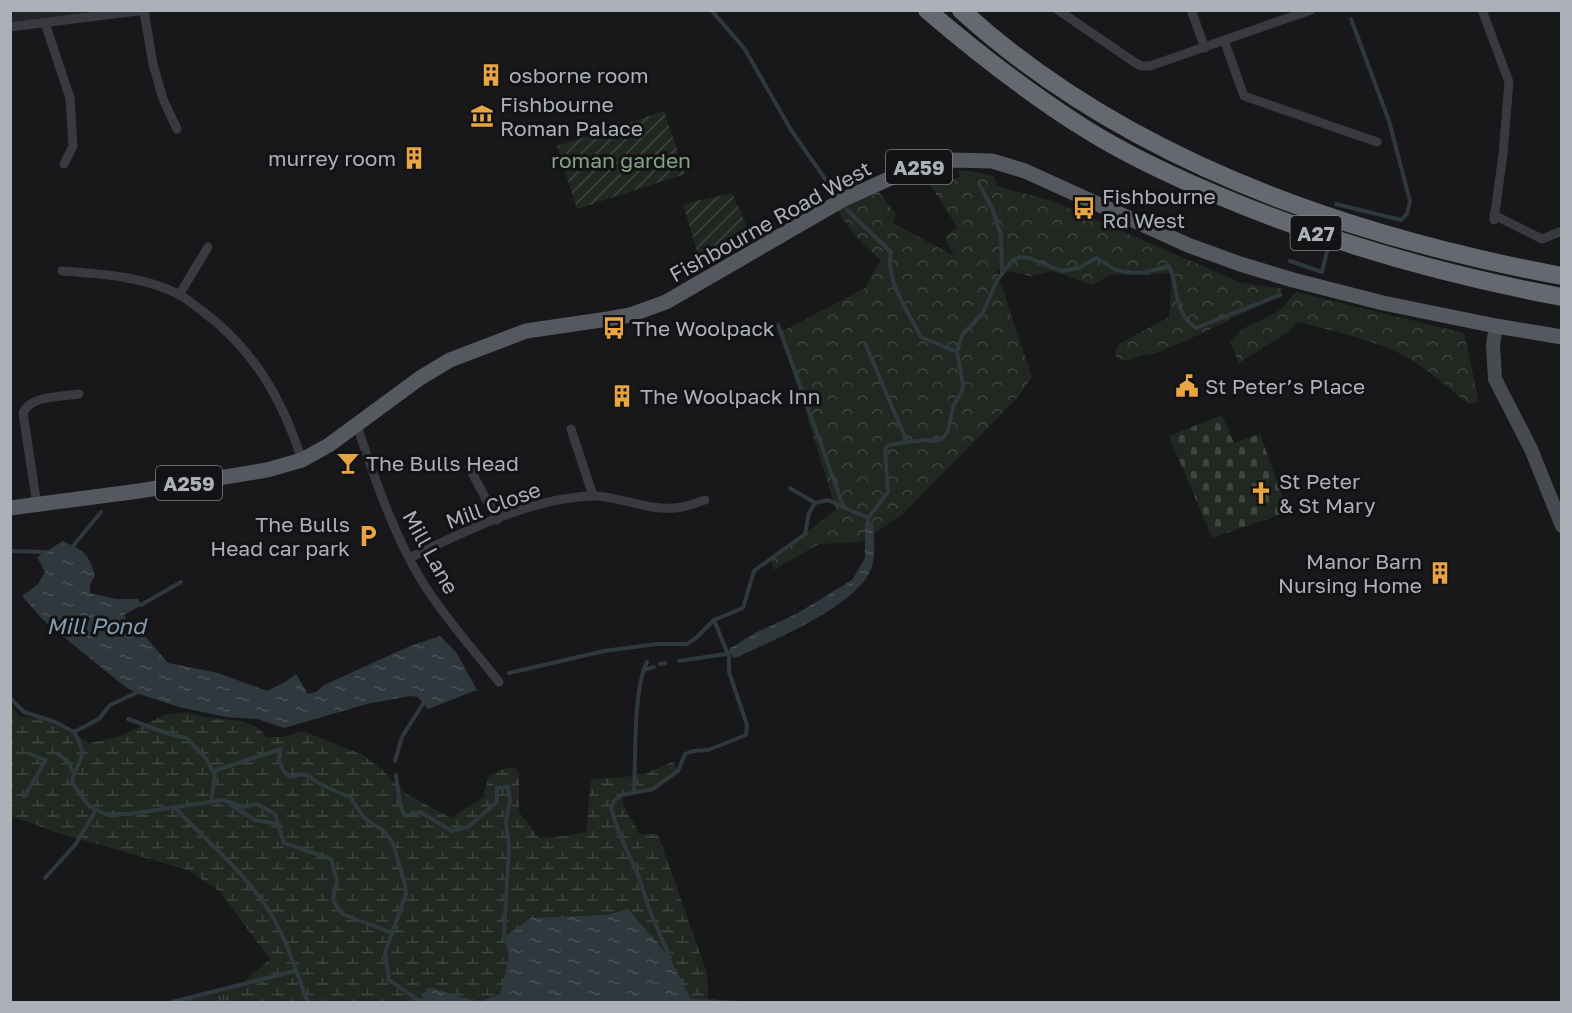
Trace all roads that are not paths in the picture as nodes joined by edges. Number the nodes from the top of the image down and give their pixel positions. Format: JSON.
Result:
{"nodes":[{"id":1,"x":927,"y":10,"type":"edge"},
{"id":2,"x":961,"y":10,"type":"edge"},
{"id":3,"x":1058,"y":10,"type":"edge"},
{"id":4,"x":1191,"y":10,"type":"edge"},
{"id":5,"x":1311,"y":10,"type":"edge"},
{"id":6,"x":1482,"y":10,"type":"edge"},
{"id":7,"x":145,"y":11,"type":"edge"},
{"id":8,"x":1292,"y":14,"type":"edge"},
{"id":9,"x":45,"y":23,"type":"junction"},
{"id":10,"x":10,"y":27,"type":"edge"},
{"id":11,"x":1224,"y":40,"type":"junction"},
{"id":12,"x":1205,"y":48,"type":"junction"},
{"id":13,"x":177,"y":129,"type":"dead end"},
{"id":14,"x":1377,"y":142,"type":"dead end"},
{"id":15,"x":64,"y":164,"type":"dead end"},
{"id":16,"x":1562,"y":231,"type":"edge"},
{"id":17,"x":208,"y":247,"type":"dead end"},
{"id":18,"x":62,"y":271,"type":"dead end"},
{"id":19,"x":1562,"y":276,"type":"edge"},
{"id":20,"x":179,"y":295,"type":"junction"},
{"id":21,"x":1562,"y":297,"type":"edge"},
{"id":22,"x":1496,"y":326,"type":"junction"},
{"id":23,"x":1562,"y":337,"type":"edge"},
{"id":24,"x":79,"y":394,"type":"dead end"},
{"id":25,"x":357,"y":426,"type":"junction"},
{"id":26,"x":571,"y":429,"type":"dead end"},
{"id":27,"x":302,"y":460,"type":"junction"},
{"id":28,"x":469,"y":467,"type":"dead end"},
{"id":29,"x":593,"y":496,"type":"junction"},
{"id":30,"x":705,"y":500,"type":"dead end"},
{"id":31,"x":37,"y":505,"type":"junction"},
{"id":32,"x":10,"y":508,"type":"edge"},
{"id":33,"x":497,"y":520,"type":"junction"},
{"id":34,"x":1562,"y":525,"type":"edge"},
{"id":35,"x":409,"y":558,"type":"junction"},
{"id":36,"x":499,"y":682,"type":"dead end"}],
"edges":[{"from":1,"to":21,"type":"highway","number":"A27"},
{"from":2,"to":19,"type":"highway","number":"A27"},
{"from":3,"to":12,"type":"street"},
{"from":4,"to":12,"type":"street"},
{"from":5,"to":8,"type":"street"},
{"from":6,"to":16,"type":"street"},
{"from":7,"to":9,"type":"street"},
{"from":7,"to":13,"type":"street"},
{"from":8,"to":11,"type":"street"},
{"from":9,"to":10,"type":"street"},
{"from":9,"to":15,"type":"street"},
{"from":11,"to":12,"type":"street"},
{"from":11,"to":14,"type":"street"},
{"from":17,"to":20,"type":"street"},
{"from":18,"to":20,"type":"street"},
{"from":20,"to":27,"type":"street"},
{"from":22,"to":23,"type":"main road","name":"Fishbourne Road West","number":"A259"},
{"from":22,"to":25,"type":"main road","name":"Fishbourne Road West","number":"A259"},
{"from":22,"to":34,"type":"street"},
{"from":24,"to":31,"type":"street"},
{"from":25,"to":27,"type":"main road","name":"Fishbourne Road West","number":"A259"},
{"from":25,"to":35,"type":"street","name":"Mill Lane"},
{"from":26,"to":29,"type":"street"},
{"from":27,"to":31,"type":"main road","name":"Fishbourne Road West","number":"A259"},
{"from":28,"to":33,"type":"street"},
{"from":29,"to":30,"type":"street","name":"Mill Close"},
{"from":29,"to":33,"type":"street","name":"Mill Close"},
{"from":31,"to":32,"type":"main road","name":"Fishbourne Road West","number":"A259"},
{"from":33,"to":35,"type":"street","name":"Mill Close"},
{"from":35,"to":36,"type":"street","name":"Mill Lane"}]}
